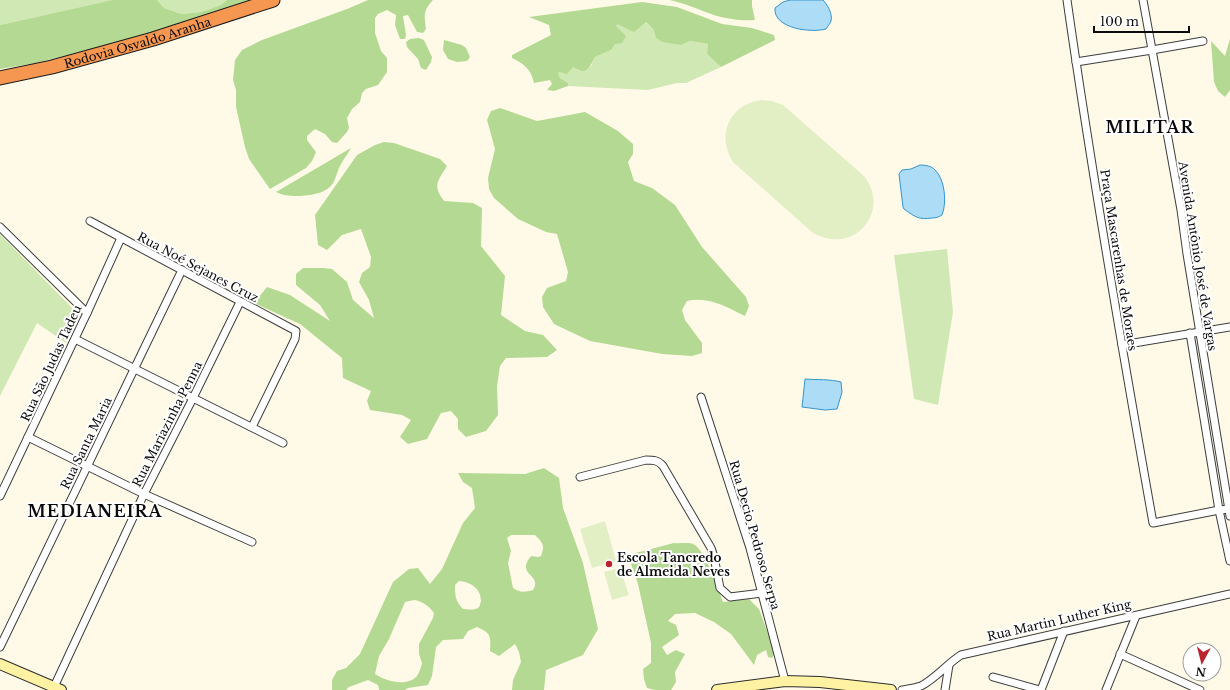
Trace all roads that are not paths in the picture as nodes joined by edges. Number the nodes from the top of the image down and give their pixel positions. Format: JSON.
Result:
{"nodes":[{"id":1,"x":273,"y":0,"type":"edge"},
{"id":2,"x":1067,"y":0,"type":"edge"},
{"id":3,"x":1143,"y":0,"type":"edge"},
{"id":4,"x":1203,"y":41,"type":"dead end"},
{"id":5,"x":1152,"y":50,"type":"junction"},
{"id":6,"x":1076,"y":62,"type":"junction"},
{"id":7,"x":0,"y":78,"type":"edge"},
{"id":8,"x":90,"y":221,"type":"dead end"},
{"id":9,"x":0,"y":227,"type":"edge"},
{"id":10,"x":121,"y":238,"type":"junction"},
{"id":11,"x":182,"y":270,"type":"junction"},
{"id":12,"x":240,"y":302,"type":"junction"},
{"id":13,"x":87,"y":313,"type":"junction"},
{"id":14,"x":1230,"y":327,"type":"edge"},
{"id":15,"x":1199,"y":332,"type":"junction"},
{"id":16,"x":1190,"y":333,"type":"junction"},
{"id":17,"x":75,"y":339,"type":"junction"},
{"id":18,"x":1122,"y":345,"type":"junction"},
{"id":19,"x":134,"y":369,"type":"junction"},
{"id":20,"x":1210,"y":395,"type":"junction"},
{"id":21,"x":702,"y":397,"type":"dead end"},
{"id":22,"x":1201,"y":397,"type":"junction"},
{"id":23,"x":193,"y":398,"type":"junction"},
{"id":24,"x":252,"y":427,"type":"junction"},
{"id":25,"x":28,"y":437,"type":"junction"},
{"id":26,"x":283,"y":443,"type":"dead end"},
{"id":27,"x":87,"y":466,"type":"junction"},
{"id":28,"x":580,"y":477,"type":"dead end"},
{"id":29,"x":144,"y":494,"type":"junction"},
{"id":30,"x":0,"y":496,"type":"edge"},
{"id":31,"x":1219,"y":510,"type":"junction"},
{"id":32,"x":1230,"y":512,"type":"edge"},
{"id":33,"x":1227,"y":536,"type":"edge"},
{"id":34,"x":252,"y":542,"type":"dead end"},
{"id":35,"x":1230,"y":561,"type":"edge"},
{"id":36,"x":762,"y":593,"type":"junction"},
{"id":37,"x":1230,"y":594,"type":"edge"},
{"id":38,"x":1136,"y":616,"type":"junction"},
{"id":39,"x":1064,"y":631,"type":"junction"},
{"id":40,"x":0,"y":647,"type":"edge"},
{"id":41,"x":1120,"y":654,"type":"junction"},
{"id":42,"x":0,"y":664,"type":"edge"},
{"id":43,"x":949,"y":665,"type":"junction"},
{"id":44,"x":993,"y":677,"type":"dead end"},
{"id":45,"x":785,"y":681,"type":"junction"},
{"id":46,"x":823,"y":686,"type":"edge"},
{"id":47,"x":57,"y":688,"type":"edge"},
{"id":48,"x":733,"y":689,"type":"edge"},
{"id":49,"x":717,"y":690,"type":"edge"},
{"id":50,"x":891,"y":690,"type":"edge"},
{"id":51,"x":902,"y":690,"type":"edge"},
{"id":52,"x":945,"y":690,"type":"edge"},
{"id":53,"x":1040,"y":690,"type":"edge"},
{"id":54,"x":1106,"y":690,"type":"edge"},
{"id":55,"x":1200,"y":690,"type":"edge"}],
"edges":[{"from":1,"to":7,"type":"highway","name":"Rodovia Osvaldo Aranha"},
{"from":2,"to":6,"type":"street","name":"Praça Mascarenhas de Moraes"},
{"from":3,"to":5,"type":"street","name":"Avenida Antônio José de Vargas"},
{"from":4,"to":5,"type":"street"},
{"from":5,"to":6,"type":"street"},
{"from":5,"to":15,"type":"street","name":"Avenida Antônio José de Vargas"},
{"from":6,"to":18,"type":"street","name":"Praça Mascarenhas de Moraes"},
{"from":8,"to":10,"type":"street","name":"Rua Noé Sejanes Cruz"},
{"from":9,"to":13,"type":"street"},
{"from":10,"to":11,"type":"street","name":"Rua Noé Sejanes Cruz"},
{"from":10,"to":13,"type":"street","name":"Rua São Judas Tadeu"},
{"from":11,"to":12,"type":"street","name":"Rua Noé Sejanes Cruz"},
{"from":11,"to":19,"type":"street","name":"Rua Santa Maria"},
{"from":12,"to":23,"type":"street","name":"Rua Mariazinha Penna"},
{"from":12,"to":24,"type":"street","name":"Rua Noé Sejanes Cruz"},
{"from":13,"to":17,"type":"street","name":"Rua São Judas Tadeu"},
{"from":14,"to":15,"type":"street"},
{"from":15,"to":16,"type":"street"},
{"from":15,"to":20,"type":"street","name":"Avenida Antônio José de Vargas"},
{"from":16,"to":18,"type":"street"},
{"from":16,"to":22,"type":"street","name":"Avenida Antônio José de Vargas"},
{"from":17,"to":19,"type":"street"},
{"from":17,"to":25,"type":"street","name":"Rua São Judas Tadeu"},
{"from":18,"to":31,"type":"street","name":"Praça Mascarenhas de Moraes"},
{"from":19,"to":23,"type":"street"},
{"from":19,"to":27,"type":"street","name":"Rua Santa Maria"},
{"from":20,"to":22,"type":"street"},
{"from":20,"to":32,"type":"street","name":"Avenida Antônio José de Vargas"},
{"from":21,"to":36,"type":"street","name":"Rua Decio Pedroso Serpa"},
{"from":22,"to":31,"type":"street","name":"Avenida Antônio José de Vargas"},
{"from":23,"to":24,"type":"street"},
{"from":23,"to":29,"type":"street","name":"Rua Mariazinha Penna"},
{"from":24,"to":26,"type":"street"},
{"from":25,"to":27,"type":"street"},
{"from":25,"to":30,"type":"street","name":"Rua São Judas Tadeu"},
{"from":27,"to":29,"type":"street"},
{"from":27,"to":40,"type":"street","name":"Rua Santa Maria"},
{"from":28,"to":36,"type":"street"},
{"from":29,"to":34,"type":"street"},
{"from":29,"to":47,"type":"street","name":"Rua Mariazinha Penna"},
{"from":31,"to":32,"type":"street"},
{"from":31,"to":33,"type":"street","name":"Avenida Antônio José de Vargas"},
{"from":33,"to":35,"type":"street","name":"Avenida Antônio José de Vargas"},
{"from":36,"to":45,"type":"street","name":"Rua Decio Pedroso Serpa"},
{"from":37,"to":38,"type":"street","name":"Rua Martin Luther King"},
{"from":38,"to":39,"type":"street","name":"Rua Martin Luther King"},
{"from":38,"to":41,"type":"street"},
{"from":39,"to":43,"type":"street","name":"Rua Martin Luther King"},
{"from":39,"to":53,"type":"street"},
{"from":41,"to":54,"type":"street"},
{"from":41,"to":55,"type":"street"},
{"from":42,"to":47,"type":"street"},
{"from":43,"to":51,"type":"street","name":"Rua Martin Luther King"},
{"from":43,"to":52,"type":"street"},
{"from":44,"to":53,"type":"street"},
{"from":45,"to":46,"type":"street"},
{"from":45,"to":48,"type":"street"},
{"from":46,"to":50,"type":"street"},
{"from":48,"to":49,"type":"street"}]}
